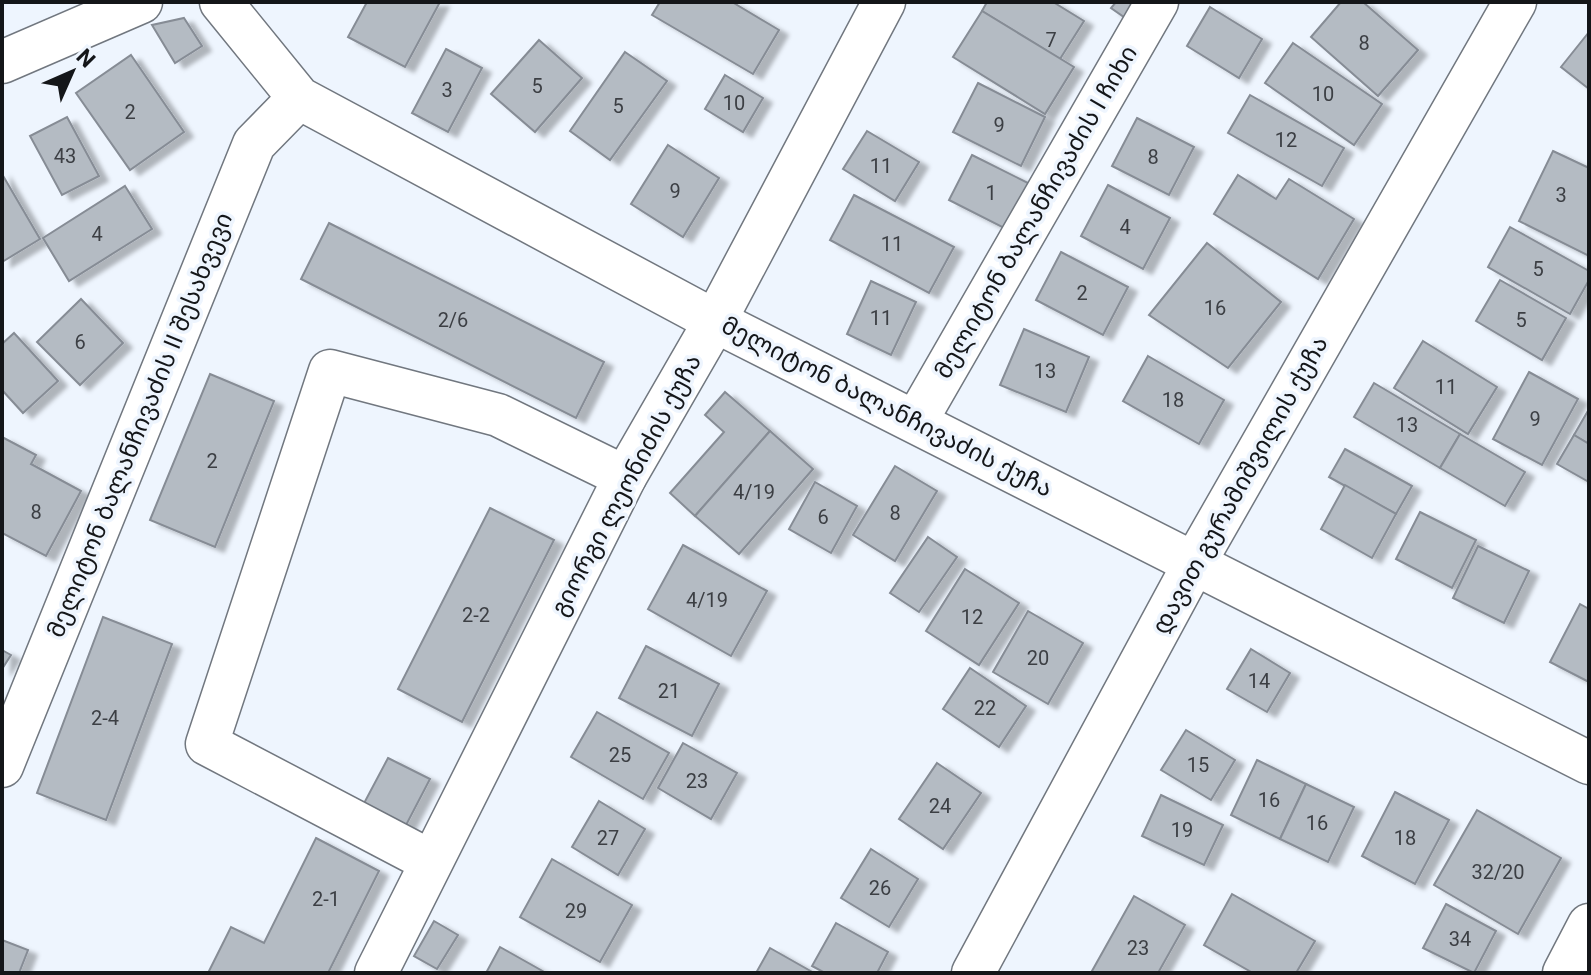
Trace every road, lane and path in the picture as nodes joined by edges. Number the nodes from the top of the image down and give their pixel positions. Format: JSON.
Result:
{"nodes":[{"id":1,"x":141,"y":2,"type":"edge"},
{"id":2,"x":221,"y":2,"type":"edge"},
{"id":3,"x":884,"y":2,"type":"edge"},
{"id":4,"x":1157,"y":2,"type":"edge"},
{"id":5,"x":1515,"y":2,"type":"edge"},
{"id":6,"x":2,"y":62,"type":"edge"},
{"id":7,"x":299,"y":98,"type":"junction"},
{"id":8,"x":715,"y":321,"type":"junction"},
{"id":9,"x":916,"y":421,"type":"junction"},
{"id":10,"x":625,"y":477,"type":"junction"},
{"id":11,"x":1195,"y":562,"type":"junction"},
{"id":12,"x":1589,"y":763,"type":"edge"},
{"id":13,"x":2,"y":766,"type":"edge"},
{"id":14,"x":430,"y":861,"type":"junction"},
{"id":15,"x":1589,"y":925,"type":"edge"},
{"id":16,"x":376,"y":973,"type":"edge"},
{"id":17,"x":973,"y":973,"type":"edge"},
{"id":18,"x":1564,"y":973,"type":"edge"}],
"edges":[{"from":1,"to":6,"type":"street"},
{"from":2,"to":7,"type":"street","name":"მელიტონ ბალანჩივაძის ქუჩა"},
{"from":3,"to":8,"type":"street","name":"გიორგი ლეონიძის ქუჩა"},
{"from":4,"to":9,"type":"street","name":"მელიტონ ბალანჩივაძის I ჩიხი"},
{"from":5,"to":11,"type":"street","name":"დავით გურამიშვილის ქუჩა"},
{"from":7,"to":8,"type":"street","name":"მელიტონ ბალანჩივაძის ქუჩა"},
{"from":7,"to":13,"type":"street","name":"მელიტონ ბალანჩივაძის II შესახვევი"},
{"from":8,"to":9,"type":"street","name":"მელიტონ ბალანჩივაძის ქუჩა"},
{"from":8,"to":10,"type":"street","name":"გიორგი ლეონიძის ქუჩა"},
{"from":9,"to":11,"type":"street","name":"მელიტონ ბალანჩივაძის ქუჩა"},
{"from":10,"to":14,"type":"street","name":"გიორგი ლეონიძის ქუჩა"},
{"from":10,"to":14,"type":"street"},
{"from":11,"to":12,"type":"street","name":"მელიტონ ბალანჩივაძის ქუჩა"},
{"from":11,"to":17,"type":"street","name":"დავით გურამიშვილის ქუჩა"},
{"from":14,"to":16,"type":"street","name":"გიორგი ლეონიძის ქუჩა"},
{"from":15,"to":18,"type":"street"}]}
